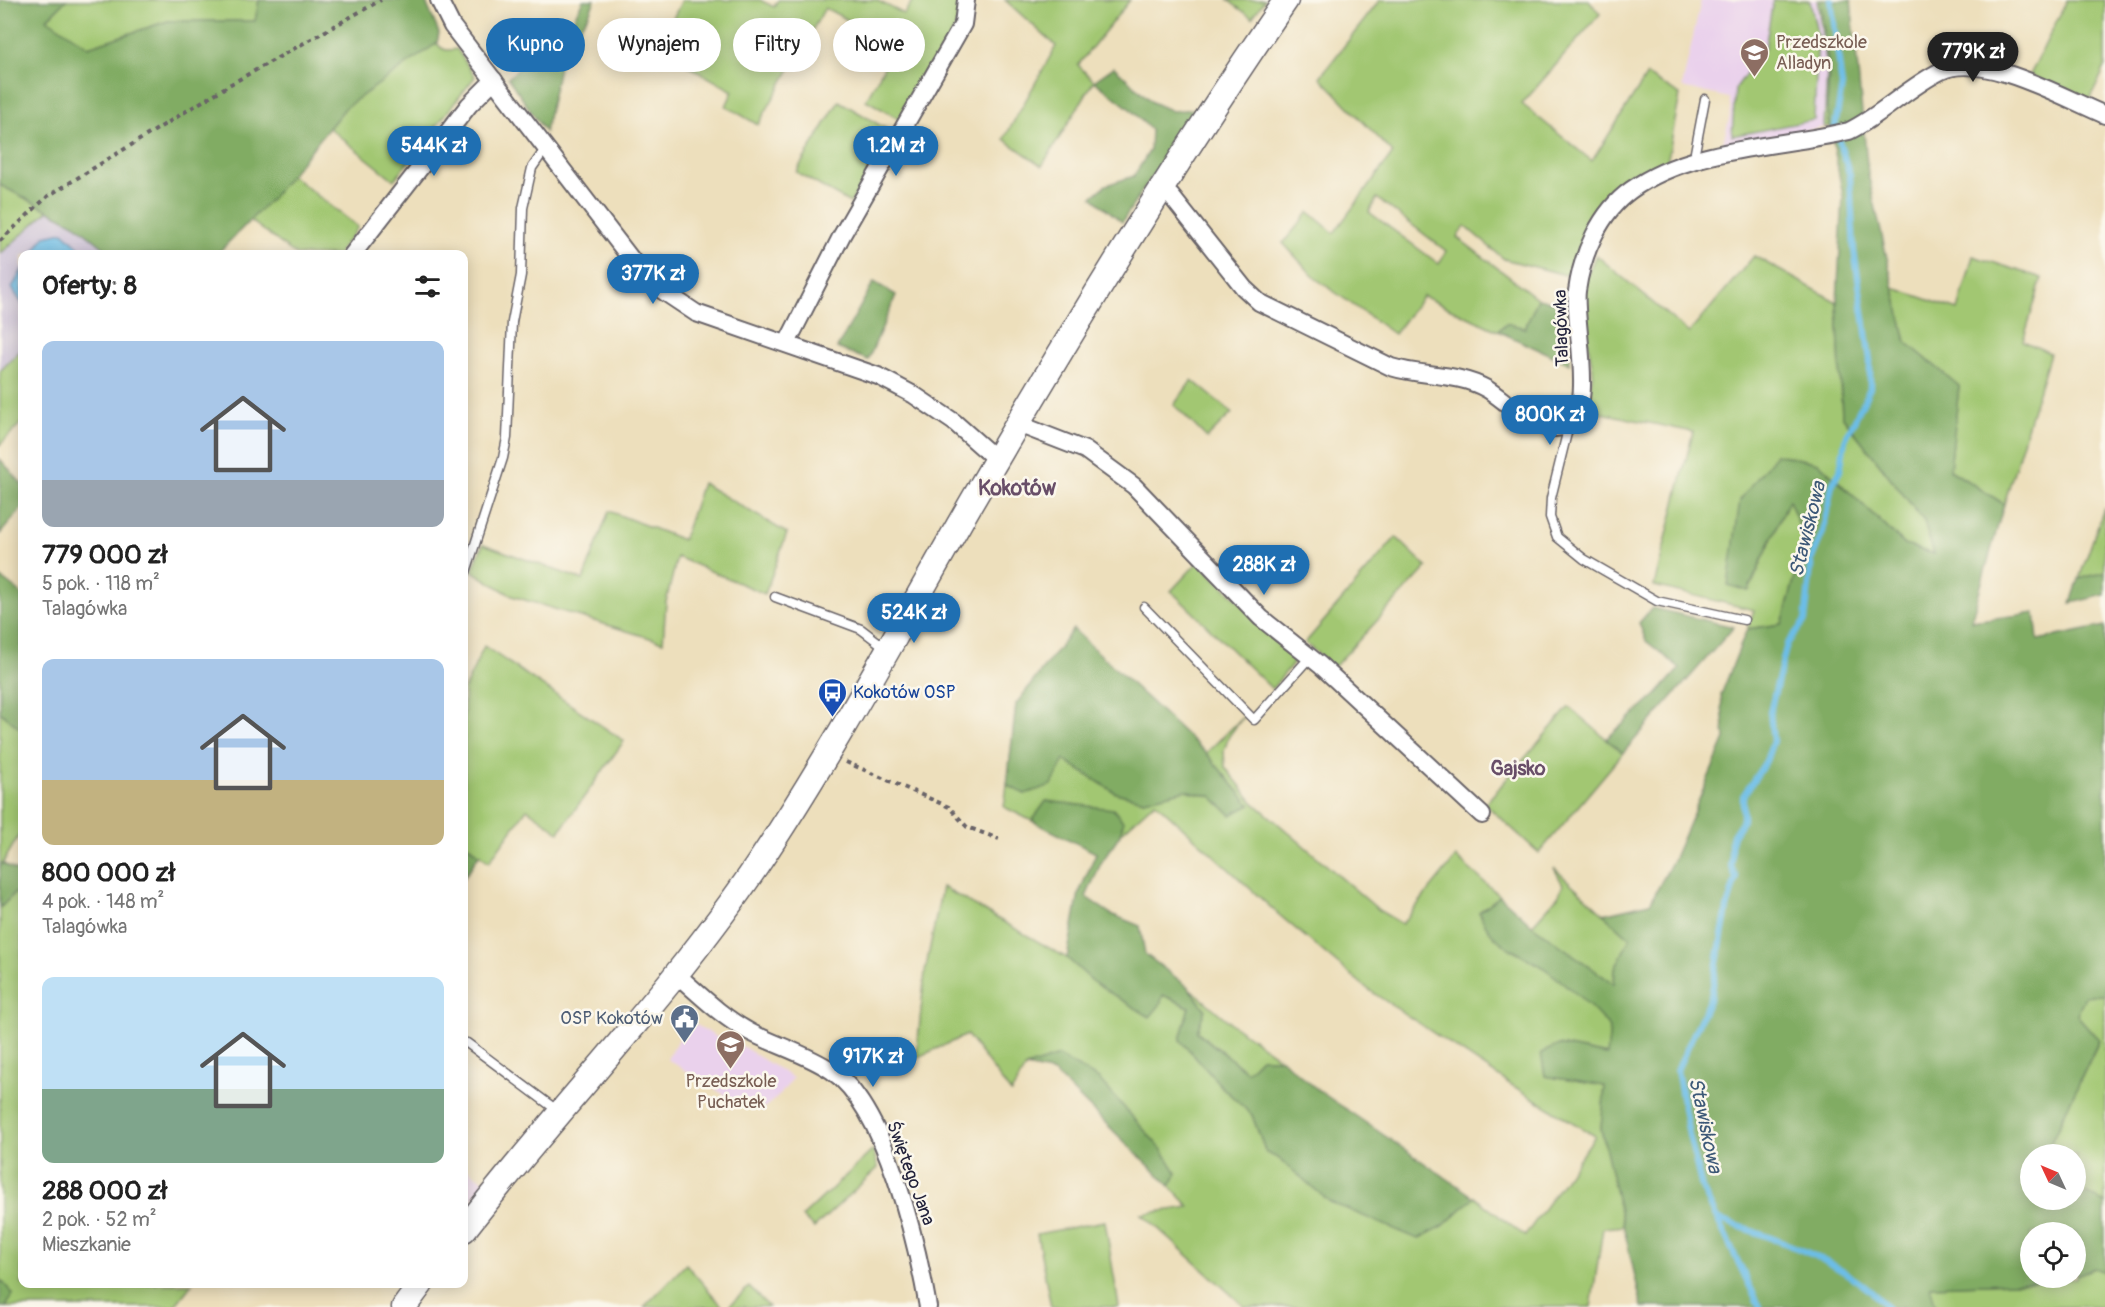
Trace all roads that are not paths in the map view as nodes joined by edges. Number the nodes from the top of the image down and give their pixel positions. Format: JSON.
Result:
{"nodes":[{"id":1,"x":439,"y":0,"type":"edge"},
{"id":2,"x":966,"y":0,"type":"edge"},
{"id":3,"x":1286,"y":0,"type":"edge"},
{"id":4,"x":494,"y":80,"type":"junction"},
{"id":5,"x":1705,"y":99,"type":"dead end"},
{"id":6,"x":2105,"y":114,"type":"edge"},
{"id":7,"x":546,"y":148,"type":"junction"},
{"id":8,"x":1697,"y":161,"type":"junction"},
{"id":9,"x":1160,"y":188,"type":"junction"},
{"id":10,"x":356,"y":250,"type":"edge"},
{"id":11,"x":787,"y":343,"type":"junction"},
{"id":12,"x":1018,"y":424,"type":"junction"},
{"id":13,"x":1569,"y":425,"type":"junction"},
{"id":14,"x":997,"y":460,"type":"junction"},
{"id":15,"x":468,"y":566,"type":"edge"},
{"id":16,"x":775,"y":597,"type":"dead end"},
{"id":17,"x":1144,"y":607,"type":"dead end"},
{"id":18,"x":1744,"y":620,"type":"dead end"},
{"id":19,"x":887,"y":649,"type":"junction"},
{"id":20,"x":1310,"y":657,"type":"junction"},
{"id":21,"x":1482,"y":815,"type":"dead end"},
{"id":22,"x":675,"y":973,"type":"junction"},
{"id":23,"x":468,"y":1044,"type":"edge"},
{"id":24,"x":559,"y":1112,"type":"junction"},
{"id":25,"x":468,"y":1225,"type":"edge"},
{"id":26,"x":418,"y":1288,"type":"edge"},
{"id":27,"x":404,"y":1307,"type":"edge"},
{"id":28,"x":928,"y":1307,"type":"edge"}],
"edges":[{"from":1,"to":4,"type":"street"},
{"from":2,"to":11,"type":"street"},
{"from":3,"to":9,"type":"street"},
{"from":4,"to":7,"type":"street"},
{"from":4,"to":10,"type":"street"},
{"from":5,"to":8,"type":"lane"},
{"from":6,"to":8,"type":"street","name":"Talagówka"},
{"from":7,"to":11,"type":"street"},
{"from":7,"to":15,"type":"lane"},
{"from":8,"to":13,"type":"street","name":"Talagówka"},
{"from":9,"to":12,"type":"street"},
{"from":9,"to":13,"type":"street"},
{"from":11,"to":14,"type":"street"},
{"from":12,"to":14,"type":"street"},
{"from":12,"to":20,"type":"street"},
{"from":13,"to":18,"type":"lane"},
{"from":14,"to":19,"type":"street"},
{"from":16,"to":19,"type":"lane"},
{"from":17,"to":20,"type":"lane"},
{"from":19,"to":22,"type":"street"},
{"from":20,"to":21,"type":"street"},
{"from":22,"to":24,"type":"street"},
{"from":22,"to":28,"type":"street","name":"Świętego Jana"},
{"from":23,"to":24,"type":"lane"},
{"from":24,"to":25,"type":"street"},
{"from":26,"to":27,"type":"street"}]}
